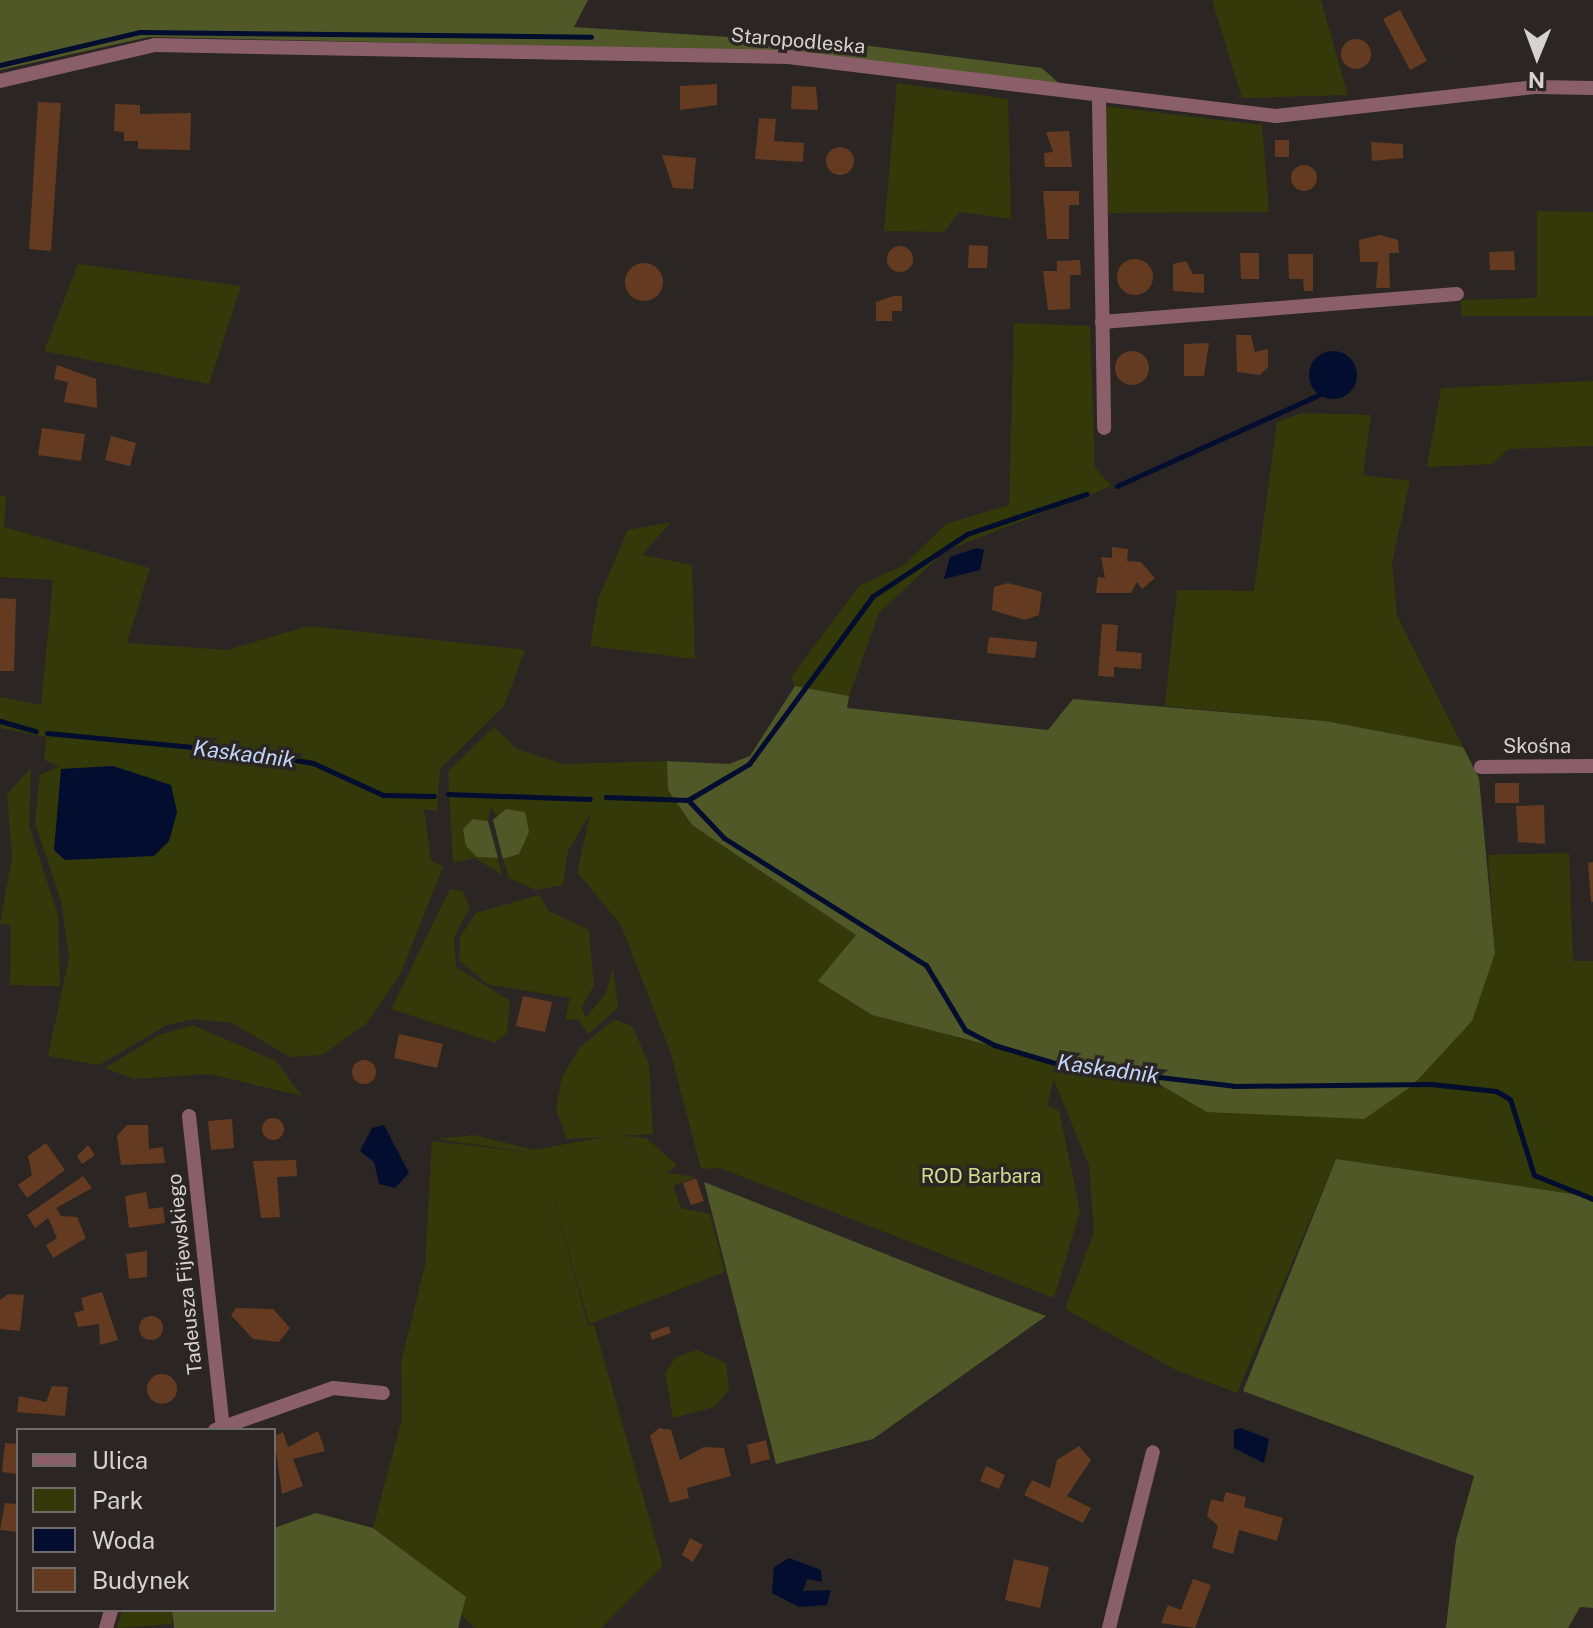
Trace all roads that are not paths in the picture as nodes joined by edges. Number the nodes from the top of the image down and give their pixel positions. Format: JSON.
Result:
{"nodes":[{"id":1,"x":0,"y":81,"type":"edge"},
{"id":2,"x":1593,"y":88,"type":"edge"},
{"id":3,"x":1099,"y":99,"type":"junction"},
{"id":4,"x":1457,"y":294,"type":"dead end"},
{"id":5,"x":1102,"y":322,"type":"junction"},
{"id":6,"x":1104,"y":428,"type":"dead end"},
{"id":7,"x":1593,"y":766,"type":"edge"},
{"id":8,"x":1481,"y":767,"type":"dead end"},
{"id":9,"x":189,"y":1116,"type":"dead end"},
{"id":10,"x":383,"y":1393,"type":"dead end"},
{"id":11,"x":219,"y":1428,"type":"edge"},
{"id":12,"x":1153,"y":1452,"type":"dead end"},
{"id":13,"x":1109,"y":1628,"type":"edge"}],
"edges":[{"from":1,"to":3,"type":"street","name":"Staropodleska"},
{"from":2,"to":3,"type":"street","name":"Staropodleska"},
{"from":3,"to":5,"type":"street"},
{"from":4,"to":5,"type":"street"},
{"from":5,"to":6,"type":"street"},
{"from":7,"to":8,"type":"street","name":"Skośna"},
{"from":9,"to":11,"type":"street","name":"Tadeusza Fijewskiego"},
{"from":10,"to":11,"type":"street","name":"Tadeusza Fijewskiego"},
{"from":12,"to":13,"type":"street"}]}
